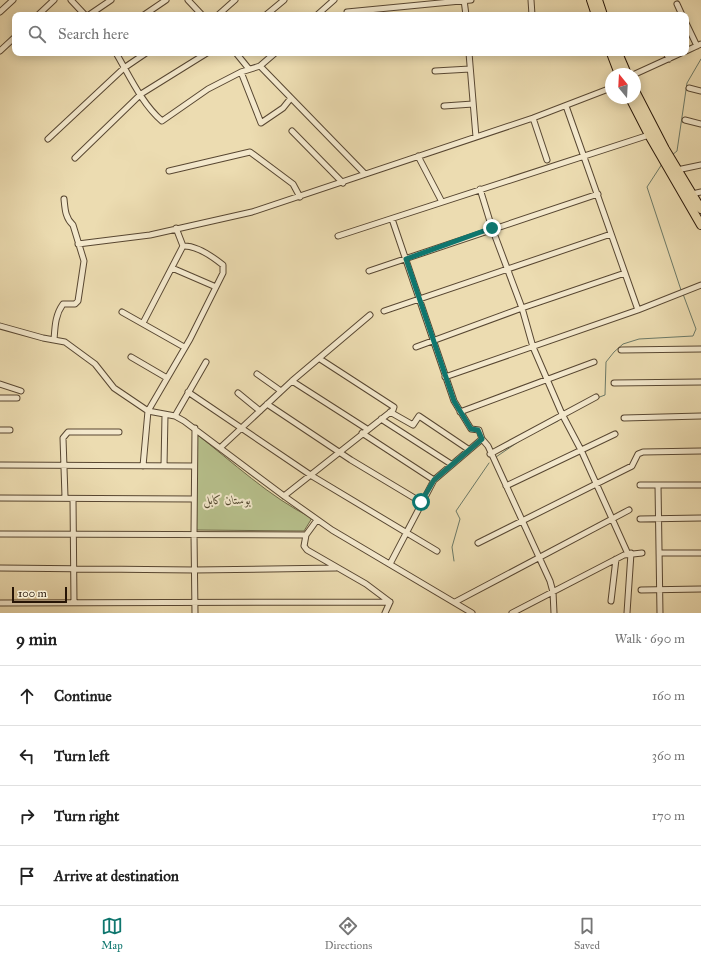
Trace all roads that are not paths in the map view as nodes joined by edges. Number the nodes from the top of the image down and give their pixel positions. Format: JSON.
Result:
{"nodes":[{"id":1,"x":13,"y":0,"type":"edge"},
{"id":2,"x":54,"y":0,"type":"edge"},
{"id":3,"x":71,"y":0,"type":"edge"},
{"id":4,"x":111,"y":0,"type":"edge"},
{"id":5,"x":166,"y":0,"type":"edge"},
{"id":6,"x":188,"y":0,"type":"edge"},
{"id":7,"x":235,"y":0,"type":"edge"},
{"id":8,"x":284,"y":0,"type":"edge"},
{"id":9,"x":334,"y":0,"type":"edge"},
{"id":10,"x":464,"y":0,"type":"edge"},
{"id":11,"x":471,"y":0,"type":"edge"},
{"id":12,"x":530,"y":0,"type":"edge"},
{"id":13,"x":591,"y":0,"type":"edge"},
{"id":14,"x":598,"y":0,"type":"edge"},
{"id":15,"x":106,"y":2,"type":"edge"},
{"id":16,"x":678,"y":4,"type":"dead end"},
{"id":17,"x":0,"y":12,"type":"edge"},
{"id":18,"x":41,"y":12,"type":"edge"},
{"id":19,"x":82,"y":12,"type":"edge"},
{"id":20,"x":93,"y":12,"type":"edge"},
{"id":21,"x":148,"y":12,"type":"edge"},
{"id":22,"x":199,"y":12,"type":"edge"},
{"id":23,"x":221,"y":12,"type":"edge"},
{"id":24,"x":270,"y":12,"type":"edge"},
{"id":25,"x":320,"y":12,"type":"edge"},
{"id":26,"x":347,"y":12,"type":"dead end"},
{"id":27,"x":466,"y":12,"type":"edge"},
{"id":28,"x":532,"y":12,"type":"edge"},
{"id":29,"x":595,"y":12,"type":"edge"},
{"id":30,"x":602,"y":12,"type":"edge"},
{"id":31,"x":681,"y":12,"type":"edge"},
{"id":32,"x":689,"y":28,"type":"edge"},
{"id":33,"x":12,"y":40,"type":"edge"},
{"id":34,"x":699,"y":45,"type":"edge"},
{"id":35,"x":0,"y":50,"type":"edge"},
{"id":36,"x":689,"y":50,"type":"edge"},
{"id":37,"x":118,"y":56,"type":"edge"},
{"id":38,"x":142,"y":56,"type":"edge"},
{"id":39,"x":202,"y":56,"type":"edge"},
{"id":40,"x":238,"y":56,"type":"edge"},
{"id":41,"x":272,"y":56,"type":"edge"},
{"id":42,"x":469,"y":56,"type":"edge"},
{"id":43,"x":612,"y":56,"type":"edge"},
{"id":44,"x":619,"y":56,"type":"edge"},
{"id":45,"x":668,"y":56,"type":"edge"},
{"id":46,"x":675,"y":56,"type":"edge"},
{"id":47,"x":669,"y":59,"type":"junction"},
{"id":48,"x":260,"y":66,"type":"junction"},
{"id":49,"x":124,"y":68,"type":"junction"},
{"id":50,"x":470,"y":68,"type":"junction"},
{"id":51,"x":617,"y":68,"type":"edge"},
{"id":52,"x":624,"y":68,"type":"edge"},
{"id":53,"x":249,"y":69,"type":"junction"},
{"id":54,"x":435,"y":71,"type":"dead end"},
{"id":55,"x":641,"y":71,"type":"edge"},
{"id":56,"x":241,"y":72,"type":"junction"},
{"id":57,"x":689,"y":88,"type":"dead end"},
{"id":58,"x":605,"y":90,"type":"edge"},
{"id":59,"x":701,"y":91,"type":"edge"},
{"id":60,"x":141,"y":94,"type":"junction"},
{"id":61,"x":291,"y":98,"type":"junction"},
{"id":62,"x":473,"y":104,"type":"junction"},
{"id":63,"x":634,"y":104,"type":"edge"},
{"id":64,"x":640,"y":104,"type":"edge"},
{"id":65,"x":444,"y":106,"type":"dead end"},
{"id":66,"x":566,"y":106,"type":"junction"},
{"id":67,"x":533,"y":118,"type":"junction"},
{"id":68,"x":685,"y":120,"type":"dead end"},
{"id":69,"x":701,"y":124,"type":"edge"},
{"id":70,"x":292,"y":131,"type":"dead end"},
{"id":71,"x":650,"y":131,"type":"junction"},
{"id":72,"x":476,"y":137,"type":"junction"},
{"id":73,"x":48,"y":139,"type":"dead end"},
{"id":74,"x":585,"y":155,"type":"junction"},
{"id":75,"x":418,"y":156,"type":"junction"},
{"id":76,"x":74,"y":158,"type":"dead end"},
{"id":77,"x":547,"y":160,"type":"dead end"},
{"id":78,"x":670,"y":163,"type":"junction"},
{"id":79,"x":701,"y":165,"type":"edge"},
{"id":80,"x":678,"y":170,"type":"junction"},
{"id":81,"x":169,"y":171,"type":"dead end"},
{"id":82,"x":365,"y":174,"type":"junction"},
{"id":83,"x":343,"y":183,"type":"junction"},
{"id":84,"x":480,"y":189,"type":"junction"},
{"id":85,"x":701,"y":192,"type":"edge"},
{"id":86,"x":598,"y":194,"type":"junction"},
{"id":87,"x":692,"y":194,"type":"junction"},
{"id":88,"x":300,"y":197,"type":"junction"},
{"id":89,"x":64,"y":199,"type":"dead end"},
{"id":90,"x":442,"y":202,"type":"junction"},
{"id":91,"x":701,"y":209,"type":"edge"},
{"id":92,"x":392,"y":219,"type":"junction"},
{"id":93,"x":701,"y":225,"type":"edge"},
{"id":94,"x":176,"y":228,"type":"junction"},
{"id":95,"x":492,"y":228,"type":"junction"},
{"id":96,"x":611,"y":234,"type":"junction"},
{"id":97,"x":338,"y":236,"type":"dead end"},
{"id":98,"x":78,"y":244,"type":"junction"},
{"id":99,"x":183,"y":246,"type":"junction"},
{"id":100,"x":406,"y":259,"type":"junction"},
{"id":101,"x":172,"y":268,"type":"junction"},
{"id":102,"x":507,"y":270,"type":"junction"},
{"id":103,"x":369,"y":272,"type":"dead end"},
{"id":104,"x":625,"y":273,"type":"junction"},
{"id":105,"x":701,"y":285,"type":"edge"},
{"id":106,"x":216,"y":287,"type":"junction"},
{"id":107,"x":419,"y":300,"type":"junction"},
{"id":108,"x":522,"y":308,"type":"junction"},
{"id":109,"x":638,"y":310,"type":"junction"},
{"id":110,"x":384,"y":311,"type":"dead end"},
{"id":111,"x":122,"y":312,"type":"dead end"},
{"id":112,"x":370,"y":315,"type":"dead end"},
{"id":113,"x":143,"y":322,"type":"junction"},
{"id":114,"x":0,"y":326,"type":"edge"},
{"id":115,"x":54,"y":340,"type":"junction"},
{"id":116,"x":433,"y":340,"type":"junction"},
{"id":117,"x":184,"y":347,"type":"junction"},
{"id":118,"x":416,"y":347,"type":"dead end"},
{"id":119,"x":534,"y":347,"type":"junction"},
{"id":120,"x":701,"y":349,"type":"edge"},
{"id":121,"x":621,"y":350,"type":"dead end"},
{"id":122,"x":131,"y":356,"type":"dead end"},
{"id":123,"x":320,"y":359,"type":"junction"},
{"id":124,"x":206,"y":362,"type":"dead end"},
{"id":125,"x":594,"y":362,"type":"dead end"},
{"id":126,"x":258,"y":374,"type":"dead end"},
{"id":127,"x":445,"y":377,"type":"junction"},
{"id":128,"x":167,"y":378,"type":"junction"},
{"id":129,"x":547,"y":380,"type":"junction"},
{"id":130,"x":292,"y":381,"type":"junction"},
{"id":131,"x":701,"y":382,"type":"edge"},
{"id":132,"x":614,"y":383,"type":"dead end"},
{"id":133,"x":0,"y":384,"type":"edge"},
{"id":134,"x":21,"y":391,"type":"dead end"},
{"id":135,"x":281,"y":391,"type":"junction"},
{"id":136,"x":188,"y":392,"type":"junction"},
{"id":137,"x":238,"y":393,"type":"dead end"},
{"id":138,"x":596,"y":397,"type":"dead end"},
{"id":139,"x":0,"y":398,"type":"edge"},
{"id":140,"x":17,"y":398,"type":"dead end"},
{"id":141,"x":267,"y":404,"type":"junction"},
{"id":142,"x":260,"y":410,"type":"junction"},
{"id":143,"x":148,"y":411,"type":"junction"},
{"id":144,"x":390,"y":412,"type":"junction"},
{"id":145,"x":460,"y":412,"type":"junction"},
{"id":146,"x":562,"y":414,"type":"junction"},
{"id":147,"x":165,"y":415,"type":"junction"},
{"id":148,"x":175,"y":416,"type":"junction"},
{"id":149,"x":701,"y":416,"type":"edge"},
{"id":150,"x":624,"y":418,"type":"dead end"},
{"id":151,"x":381,"y":419,"type":"junction"},
{"id":152,"x":194,"y":428,"type":"junction"},
{"id":153,"x":240,"y":429,"type":"junction"},
{"id":154,"x":0,"y":430,"type":"edge"},
{"id":155,"x":10,"y":430,"type":"dead end"},
{"id":156,"x":365,"y":431,"type":"junction"},
{"id":157,"x":118,"y":432,"type":"dead end"},
{"id":158,"x":615,"y":434,"type":"dead end"},
{"id":159,"x":482,"y":439,"type":"junction"},
{"id":160,"x":220,"y":448,"type":"junction"},
{"id":161,"x":468,"y":449,"type":"junction"},
{"id":162,"x":581,"y":450,"type":"junction"},
{"id":163,"x":340,"y":451,"type":"junction"},
{"id":164,"x":701,"y":451,"type":"edge"},
{"id":165,"x":490,"y":454,"type":"junction"},
{"id":166,"x":451,"y":464,"type":"junction"},
{"id":167,"x":0,"y":465,"type":"edge"},
{"id":168,"x":64,"y":465,"type":"junction"},
{"id":169,"x":143,"y":466,"type":"junction"},
{"id":170,"x":164,"y":466,"type":"junction"},
{"id":171,"x":194,"y":466,"type":"junction"},
{"id":172,"x":310,"y":474,"type":"junction"},
{"id":173,"x":434,"y":480,"type":"junction"},
{"id":174,"x":597,"y":485,"type":"junction"},
{"id":175,"x":640,"y":485,"type":"dead end"},
{"id":176,"x":658,"y":485,"type":"junction"},
{"id":177,"x":701,"y":485,"type":"edge"},
{"id":178,"x":506,"y":486,"type":"junction"},
{"id":179,"x":284,"y":496,"type":"junction"},
{"id":180,"x":0,"y":498,"type":"edge"},
{"id":181,"x":65,"y":498,"type":"junction"},
{"id":182,"x":73,"y":499,"type":"junction"},
{"id":183,"x":194,"y":499,"type":"junction"},
{"id":184,"x":421,"y":502,"type":"junction"},
{"id":185,"x":629,"y":510,"type":"dead end"},
{"id":186,"x":612,"y":518,"type":"junction"},
{"id":187,"x":640,"y":518,"type":"dead end"},
{"id":188,"x":701,"y":518,"type":"edge"},
{"id":189,"x":658,"y":519,"type":"junction"},
{"id":190,"x":317,"y":520,"type":"junction"},
{"id":191,"x":523,"y":523,"type":"junction"},
{"id":192,"x":73,"y":533,"type":"junction"},
{"id":193,"x":407,"y":533,"type":"junction"},
{"id":194,"x":0,"y":534,"type":"edge"},
{"id":195,"x":194,"y":534,"type":"junction"},
{"id":196,"x":306,"y":535,"type":"junction"},
{"id":197,"x":478,"y":543,"type":"dead end"},
{"id":198,"x":437,"y":551,"type":"dead end"},
{"id":199,"x":630,"y":553,"type":"junction"},
{"id":200,"x":642,"y":553,"type":"dead end"},
{"id":201,"x":659,"y":553,"type":"junction"},
{"id":202,"x":701,"y":553,"type":"edge"},
{"id":203,"x":538,"y":557,"type":"junction"},
{"id":204,"x":616,"y":559,"type":"junction"},
{"id":205,"x":390,"y":564,"type":"junction"},
{"id":206,"x":0,"y":568,"type":"edge"},
{"id":207,"x":336,"y":568,"type":"junction"},
{"id":208,"x":73,"y":569,"type":"junction"},
{"id":209,"x":194,"y":570,"type":"junction"},
{"id":210,"x":701,"y":589,"type":"edge"},
{"id":211,"x":641,"y":590,"type":"dead end"},
{"id":212,"x":660,"y":590,"type":"junction"},
{"id":213,"x":553,"y":592,"type":"junction"},
{"id":214,"x":611,"y":601,"type":"dead end"},
{"id":215,"x":390,"y":602,"type":"junction"},
{"id":216,"x":455,"y":602,"type":"junction"},
{"id":217,"x":0,"y":603,"type":"edge"},
{"id":218,"x":74,"y":603,"type":"junction"},
{"id":219,"x":195,"y":603,"type":"junction"},
{"id":220,"x":195,"y":613,"type":"edge"},
{"id":221,"x":384,"y":613,"type":"edge"},
{"id":222,"x":472,"y":613,"type":"edge"},
{"id":223,"x":512,"y":613,"type":"edge"},
{"id":224,"x":554,"y":613,"type":"edge"},
{"id":225,"x":627,"y":613,"type":"edge"},
{"id":226,"x":660,"y":613,"type":"edge"}],
"edges":[{"from":1,"to":17,"type":"street"},
{"from":2,"to":18,"type":"street"},
{"from":3,"to":19,"type":"street"},
{"from":4,"to":15,"type":"street"},
{"from":5,"to":21,"type":"street"},
{"from":6,"to":22,"type":"street"},
{"from":7,"to":23,"type":"street"},
{"from":8,"to":24,"type":"street"},
{"from":9,"to":25,"type":"street"},
{"from":10,"to":11,"type":"street"},
{"from":10,"to":26,"type":"street"},
{"from":10,"to":27,"type":"street"},
{"from":12,"to":28,"type":"street"},
{"from":13,"to":29,"type":"highway"},
{"from":14,"to":30,"type":"highway"},
{"from":15,"to":20,"type":"street"},
{"from":16,"to":31,"type":"street"},
{"from":32,"to":34,"type":"street"},
{"from":33,"to":35,"type":"street"},
{"from":34,"to":36,"type":"street"},
{"from":37,"to":49,"type":"street"},
{"from":38,"to":49,"type":"street"},
{"from":39,"to":60,"type":"street"},
{"from":40,"to":53,"type":"street"},
{"from":41,"to":48,"type":"street"},
{"from":42,"to":50,"type":"street"},
{"from":43,"to":51,"type":"highway"},
{"from":44,"to":52,"type":"highway"},
{"from":45,"to":47,"type":"street"},
{"from":46,"to":47,"type":"street"},
{"from":47,"to":55,"type":"street"},
{"from":48,"to":53,"type":"street"},
{"from":48,"to":61,"type":"street"},
{"from":49,"to":60,"type":"street"},
{"from":49,"to":73,"type":"street"},
{"from":50,"to":54,"type":"street"},
{"from":50,"to":62,"type":"street"},
{"from":53,"to":56,"type":"street"},
{"from":56,"to":60,"type":"street"},
{"from":56,"to":61,"type":"street"},
{"from":57,"to":59,"type":"street"},
{"from":58,"to":66,"type":"street"},
{"from":60,"to":76,"type":"street"},
{"from":61,"to":82,"type":"street"},
{"from":62,"to":65,"type":"street"},
{"from":62,"to":72,"type":"street"},
{"from":63,"to":71,"type":"highway"},
{"from":64,"to":71,"type":"highway"},
{"from":66,"to":67,"type":"street"},
{"from":66,"to":74,"type":"street"},
{"from":67,"to":72,"type":"street"},
{"from":67,"to":77,"type":"street"},
{"from":68,"to":69,"type":"street"},
{"from":70,"to":83,"type":"street"},
{"from":71,"to":74,"type":"street"},
{"from":71,"to":78,"type":"highway"},
{"from":72,"to":75,"type":"street"},
{"from":74,"to":84,"type":"street"},
{"from":74,"to":86,"type":"street"},
{"from":75,"to":82,"type":"street"},
{"from":75,"to":90,"type":"street"},
{"from":78,"to":80,"type":"highway"},
{"from":78,"to":93,"type":"highway"},
{"from":79,"to":80,"type":"street"},
{"from":80,"to":87,"type":"highway"},
{"from":81,"to":88,"type":"street"},
{"from":82,"to":83,"type":"street"},
{"from":83,"to":88,"type":"street"},
{"from":84,"to":90,"type":"street"},
{"from":84,"to":95,"type":"street"},
{"from":85,"to":87,"type":"street"},
{"from":86,"to":95,"type":"street"},
{"from":86,"to":96,"type":"street"},
{"from":87,"to":91,"type":"highway"},
{"from":88,"to":94,"type":"street"},
{"from":89,"to":98,"type":"street"},
{"from":90,"to":92,"type":"street"},
{"from":92,"to":97,"type":"street"},
{"from":92,"to":100,"type":"street"},
{"from":94,"to":98,"type":"street"},
{"from":94,"to":99,"type":"street"},
{"from":95,"to":100,"type":"street"},
{"from":95,"to":102,"type":"street"},
{"from":96,"to":102,"type":"street"},
{"from":96,"to":104,"type":"street"},
{"from":98,"to":115,"type":"street"},
{"from":99,"to":101,"type":"street"},
{"from":99,"to":106,"type":"street"},
{"from":100,"to":103,"type":"street"},
{"from":100,"to":107,"type":"street"},
{"from":101,"to":106,"type":"street"},
{"from":101,"to":113,"type":"street"},
{"from":102,"to":107,"type":"street"},
{"from":102,"to":108,"type":"street"},
{"from":104,"to":108,"type":"street"},
{"from":104,"to":109,"type":"street"},
{"from":105,"to":109,"type":"street"},
{"from":106,"to":117,"type":"street"},
{"from":107,"to":110,"type":"street"},
{"from":107,"to":116,"type":"street"},
{"from":108,"to":116,"type":"street"},
{"from":108,"to":119,"type":"street"},
{"from":109,"to":119,"type":"street"},
{"from":111,"to":113,"type":"street"},
{"from":112,"to":123,"type":"street"},
{"from":113,"to":117,"type":"street"},
{"from":114,"to":115,"type":"street"},
{"from":115,"to":143,"type":"street"},
{"from":116,"to":118,"type":"street"},
{"from":116,"to":127,"type":"street"},
{"from":117,"to":128,"type":"street"},
{"from":119,"to":127,"type":"street"},
{"from":119,"to":129,"type":"street"},
{"from":120,"to":121,"type":"street"},
{"from":122,"to":128,"type":"street"},
{"from":123,"to":130,"type":"street"},
{"from":123,"to":144,"type":"street"},
{"from":124,"to":136,"type":"street"},
{"from":125,"to":129,"type":"street"},
{"from":126,"to":135,"type":"street"},
{"from":127,"to":145,"type":"street"},
{"from":128,"to":143,"type":"street"},
{"from":129,"to":145,"type":"street"},
{"from":129,"to":146,"type":"street"},
{"from":130,"to":135,"type":"street"},
{"from":130,"to":156,"type":"street"},
{"from":131,"to":132,"type":"street"},
{"from":133,"to":134,"type":"street"},
{"from":135,"to":141,"type":"street"},
{"from":136,"to":148,"type":"street"},
{"from":136,"to":153,"type":"street"},
{"from":137,"to":142,"type":"street"},
{"from":138,"to":146,"type":"street"},
{"from":139,"to":140,"type":"street"},
{"from":141,"to":142,"type":"street"},
{"from":141,"to":163,"type":"street"},
{"from":142,"to":153,"type":"street"},
{"from":143,"to":147,"type":"street"},
{"from":143,"to":169,"type":"street"},
{"from":144,"to":151,"type":"street"},
{"from":144,"to":161,"type":"street"},
{"from":145,"to":159,"type":"street"},
{"from":146,"to":162,"type":"street"},
{"from":146,"to":165,"type":"street"},
{"from":147,"to":148,"type":"street"},
{"from":147,"to":170,"type":"street"},
{"from":148,"to":152,"type":"street"},
{"from":149,"to":150,"type":"street"},
{"from":151,"to":156,"type":"street"},
{"from":151,"to":166,"type":"street"},
{"from":152,"to":160,"type":"street"},
{"from":152,"to":171,"type":"street"},
{"from":153,"to":160,"type":"street"},
{"from":153,"to":172,"type":"street"},
{"from":154,"to":155,"type":"street"},
{"from":156,"to":163,"type":"street"},
{"from":156,"to":173,"type":"street"},
{"from":157,"to":168,"type":"street"},
{"from":158,"to":162,"type":"street"},
{"from":159,"to":161,"type":"street"},
{"from":159,"to":165,"type":"street"},
{"from":160,"to":179,"type":"street"},
{"from":161,"to":166,"type":"street"},
{"from":162,"to":174,"type":"street"},
{"from":162,"to":178,"type":"street"},
{"from":163,"to":172,"type":"street"},
{"from":163,"to":184,"type":"street"},
{"from":164,"to":174,"type":"street"},
{"from":165,"to":178,"type":"street"},
{"from":166,"to":173,"type":"street"},
{"from":167,"to":168,"type":"street"},
{"from":168,"to":169,"type":"street"},
{"from":168,"to":181,"type":"street"},
{"from":169,"to":170,"type":"street"},
{"from":170,"to":171,"type":"street"},
{"from":171,"to":183,"type":"street"},
{"from":172,"to":179,"type":"street"},
{"from":172,"to":193,"type":"street"},
{"from":173,"to":184,"type":"street"},
{"from":174,"to":186,"type":"street"},
{"from":174,"to":191,"type":"street"},
{"from":175,"to":176,"type":"street"},
{"from":176,"to":177,"type":"street"},
{"from":176,"to":189,"type":"street"},
{"from":178,"to":191,"type":"street"},
{"from":179,"to":190,"type":"street"},
{"from":180,"to":181,"type":"street"},
{"from":181,"to":182,"type":"street"},
{"from":182,"to":183,"type":"street"},
{"from":182,"to":192,"type":"street"},
{"from":183,"to":195,"type":"street"},
{"from":184,"to":193,"type":"street"},
{"from":185,"to":186,"type":"street"},
{"from":186,"to":199,"type":"street"},
{"from":186,"to":203,"type":"street"},
{"from":187,"to":189,"type":"street"},
{"from":188,"to":189,"type":"street"},
{"from":189,"to":201,"type":"street"},
{"from":190,"to":196,"type":"street"},
{"from":190,"to":205,"type":"street"},
{"from":191,"to":197,"type":"street"},
{"from":191,"to":203,"type":"street"},
{"from":192,"to":194,"type":"street"},
{"from":192,"to":195,"type":"street"},
{"from":192,"to":208,"type":"street"},
{"from":193,"to":198,"type":"street"},
{"from":193,"to":205,"type":"street"},
{"from":195,"to":196,"type":"street"},
{"from":195,"to":209,"type":"street"},
{"from":196,"to":207,"type":"street"},
{"from":199,"to":200,"type":"street"},
{"from":199,"to":204,"type":"street"},
{"from":199,"to":225,"type":"street"},
{"from":201,"to":202,"type":"street"},
{"from":201,"to":212,"type":"street"},
{"from":203,"to":213,"type":"street"},
{"from":203,"to":216,"type":"street"},
{"from":204,"to":213,"type":"street"},
{"from":204,"to":214,"type":"street"},
{"from":205,"to":216,"type":"street"},
{"from":206,"to":208,"type":"street"},
{"from":207,"to":209,"type":"street"},
{"from":207,"to":215,"type":"street"},
{"from":208,"to":209,"type":"street"},
{"from":208,"to":218,"type":"street"},
{"from":209,"to":219,"type":"street"},
{"from":210,"to":212,"type":"street"},
{"from":211,"to":212,"type":"street"},
{"from":212,"to":226,"type":"street"},
{"from":213,"to":223,"type":"street"},
{"from":213,"to":224,"type":"street"},
{"from":215,"to":219,"type":"street"},
{"from":215,"to":221,"type":"street"},
{"from":216,"to":222,"type":"street"},
{"from":217,"to":218,"type":"street"},
{"from":218,"to":219,"type":"street"},
{"from":219,"to":220,"type":"street"}]}
